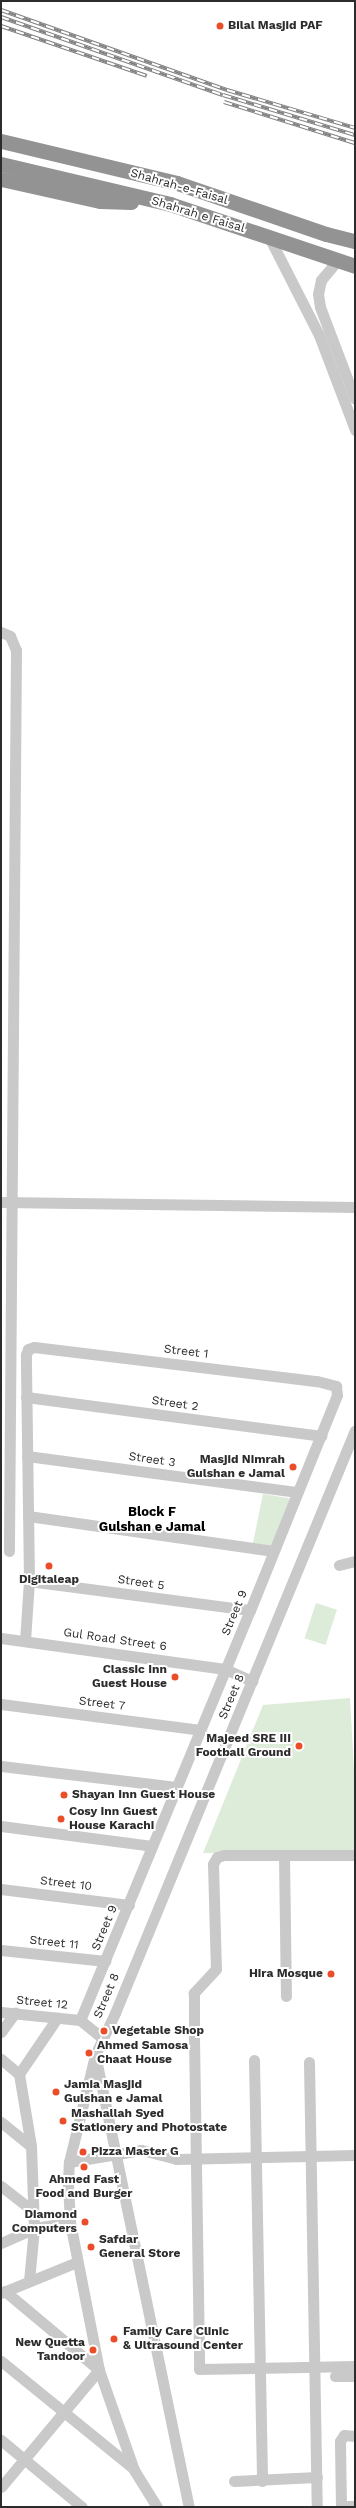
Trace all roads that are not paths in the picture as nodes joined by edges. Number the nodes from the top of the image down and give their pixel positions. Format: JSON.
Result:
{"nodes":[{"id":1,"x":1,"y":141,"type":"edge"},
{"id":2,"x":1,"y":164,"type":"edge"},
{"id":3,"x":1,"y":179,"type":"edge"},
{"id":4,"x":170,"y":204,"type":"junction"},
{"id":5,"x":269,"y":237,"type":"junction"},
{"id":6,"x":355,"y":241,"type":"edge"},
{"id":7,"x":337,"y":261,"type":"junction"},
{"id":8,"x":355,"y":266,"type":"edge"},
{"id":9,"x":320,"y":308,"type":"junction"},
{"id":10,"x":308,"y":312,"type":"junction"},
{"id":11,"x":333,"y":341,"type":"junction"},
{"id":12,"x":322,"y":345,"type":"junction"},
{"id":13,"x":355,"y":398,"type":"edge"},
{"id":14,"x":355,"y":430,"type":"edge"},
{"id":15,"x":1,"y":632,"type":"edge"},
{"id":16,"x":1,"y":1202,"type":"edge"},
{"id":17,"x":13,"y":1202,"type":"junction"},
{"id":18,"x":355,"y":1207,"type":"edge"},
{"id":19,"x":5,"y":1343,"type":"edge"},
{"id":20,"x":338,"y":1390,"type":"joint"},
{"id":21,"x":26,"y":1397,"type":"junction"},
{"id":22,"x":355,"y":1430,"type":"edge"},
{"id":23,"x":320,"y":1436,"type":"junction"},
{"id":24,"x":27,"y":1456,"type":"junction"},
{"id":25,"x":298,"y":1492,"type":"junction"},
{"id":26,"x":28,"y":1516,"type":"junction"},
{"id":27,"x":5,"y":1537,"type":"edge"},
{"id":28,"x":9,"y":1551,"type":"dead end"},
{"id":29,"x":274,"y":1551,"type":"junction"},
{"id":30,"x":355,"y":1561,"type":"edge"},
{"id":31,"x":339,"y":1565,"type":"dead end"},
{"id":32,"x":29,"y":1581,"type":"junction"},
{"id":33,"x":250,"y":1610,"type":"junction"},
{"id":34,"x":1,"y":1638,"type":"edge"},
{"id":35,"x":25,"y":1640,"type":"junction"},
{"id":36,"x":225,"y":1669,"type":"junction"},
{"id":37,"x":252,"y":1681,"type":"junction"},
{"id":38,"x":1,"y":1704,"type":"edge"},
{"id":39,"x":200,"y":1730,"type":"junction"},
{"id":40,"x":1,"y":1766,"type":"edge"},
{"id":41,"x":176,"y":1787,"type":"junction"},
{"id":42,"x":1,"y":1826,"type":"edge"},
{"id":43,"x":152,"y":1846,"type":"junction"},
{"id":44,"x":355,"y":1855,"type":"edge"},
{"id":45,"x":284,"y":1856,"type":"junction"},
{"id":46,"x":1,"y":1889,"type":"edge"},
{"id":47,"x":128,"y":1905,"type":"junction"},
{"id":48,"x":1,"y":1950,"type":"edge"},
{"id":49,"x":105,"y":1961,"type":"junction"},
{"id":50,"x":286,"y":1996,"type":"dead end"},
{"id":51,"x":1,"y":2012,"type":"edge"},
{"id":52,"x":15,"y":2013,"type":"junction"},
{"id":53,"x":57,"y":2018,"type":"junction"},
{"id":54,"x":80,"y":2020,"type":"junction"},
{"id":55,"x":1,"y":2032,"type":"edge"},
{"id":56,"x":102,"y":2038,"type":"junction"},
{"id":57,"x":95,"y":2055,"type":"junction"},
{"id":58,"x":1,"y":2059,"type":"edge"},
{"id":59,"x":254,"y":2060,"type":"dead end"},
{"id":60,"x":309,"y":2062,"type":"dead end"},
{"id":61,"x":20,"y":2074,"type":"junction"},
{"id":62,"x":1,"y":2122,"type":"edge"},
{"id":63,"x":31,"y":2146,"type":"junction"},
{"id":64,"x":116,"y":2153,"type":"junction"},
{"id":65,"x":355,"y":2155,"type":"edge"},
{"id":66,"x":312,"y":2156,"type":"junction"},
{"id":67,"x":255,"y":2157,"type":"junction"},
{"id":68,"x":197,"y":2158,"type":"junction"},
{"id":69,"x":69,"y":2162,"type":"junction"},
{"id":70,"x":1,"y":2186,"type":"edge"},
{"id":71,"x":34,"y":2211,"type":"junction"},
{"id":72,"x":70,"y":2222,"type":"junction"},
{"id":73,"x":34,"y":2228,"type":"junction"},
{"id":74,"x":1,"y":2243,"type":"edge"},
{"id":75,"x":77,"y":2262,"type":"junction"},
{"id":76,"x":29,"y":2281,"type":"junction"},
{"id":77,"x":3,"y":2292,"type":"edge"},
{"id":78,"x":1,"y":2361,"type":"edge"},
{"id":79,"x":315,"y":2366,"type":"junction"},
{"id":80,"x":355,"y":2366,"type":"edge"},
{"id":81,"x":259,"y":2367,"type":"junction"},
{"id":82,"x":99,"y":2370,"type":"junction"},
{"id":83,"x":335,"y":2376,"type":"dead end"},
{"id":84,"x":355,"y":2376,"type":"edge"},
{"id":85,"x":64,"y":2412,"type":"junction"},
{"id":86,"x":355,"y":2436,"type":"edge"},
{"id":87,"x":1,"y":2440,"type":"edge"},
{"id":88,"x":24,"y":2459,"type":"junction"},
{"id":89,"x":134,"y":2470,"type":"junction"},
{"id":90,"x":317,"y":2477,"type":"junction"},
{"id":91,"x":234,"y":2481,"type":"dead end"},
{"id":92,"x":262,"y":2481,"type":"junction"},
{"id":93,"x":1,"y":2487,"type":"edge"},
{"id":94,"x":341,"y":2506,"type":"edge"},
{"id":95,"x":355,"y":2506,"type":"edge"},
{"id":96,"x":82,"y":2507,"type":"edge"},
{"id":97,"x":157,"y":2507,"type":"edge"},
{"id":98,"x":189,"y":2507,"type":"edge"},
{"id":99,"x":317,"y":2507,"type":"edge"}],
"edges":[{"from":1,"to":6,"type":"highway","name":"Shahrah-e-Faisal"},
{"from":2,"to":4,"type":"highway","name":"Shahrah e Faisal"},
{"from":3,"to":4,"type":"highway"},
{"from":4,"to":5,"type":"highway","name":"Shahrah e Faisal"},
{"from":5,"to":7,"type":"highway","name":"Shahrah e Faisal"},
{"from":5,"to":10,"type":"street"},
{"from":7,"to":8,"type":"highway","name":"Shahrah e Faisal"},
{"from":7,"to":9,"type":"street"},
{"from":9,"to":10,"type":"street"},
{"from":9,"to":11,"type":"street"},
{"from":10,"to":12,"type":"street"},
{"from":11,"to":12,"type":"street"},
{"from":11,"to":13,"type":"street"},
{"from":12,"to":14,"type":"street"},
{"from":15,"to":17,"type":"street"},
{"from":16,"to":17,"type":"street"},
{"from":17,"to":18,"type":"street"},
{"from":17,"to":19,"type":"street"},
{"from":19,"to":27,"type":"street"},
{"from":20,"to":21,"type":"street","name":"Street 1"},
{"from":20,"to":23,"type":"street","name":"Street 9"},
{"from":21,"to":23,"type":"street","name":"Street 2"},
{"from":21,"to":24,"type":"street"},
{"from":22,"to":37,"type":"street","name":"Street 8"},
{"from":23,"to":25,"type":"street","name":"Street 9"},
{"from":24,"to":25,"type":"street","name":"Street 3"},
{"from":24,"to":26,"type":"street"},
{"from":25,"to":29,"type":"street","name":"Street 9"},
{"from":26,"to":29,"type":"street"},
{"from":26,"to":32,"type":"street"},
{"from":27,"to":28,"type":"street"},
{"from":29,"to":33,"type":"street","name":"Street 9"},
{"from":30,"to":31,"type":"street"},
{"from":32,"to":33,"type":"street","name":"Street 5"},
{"from":32,"to":35,"type":"street"},
{"from":33,"to":36,"type":"street","name":"Street 9"},
{"from":34,"to":35,"type":"street","name":"Gul Road Street 6"},
{"from":35,"to":36,"type":"street","name":"Gul Road Street 6"},
{"from":36,"to":37,"type":"street","name":"Gul Road Street 6"},
{"from":36,"to":39,"type":"street","name":"Street 9"},
{"from":37,"to":56,"type":"street","name":"Street 8"},
{"from":38,"to":39,"type":"street","name":"Street 7"},
{"from":39,"to":41,"type":"street","name":"Street 9"},
{"from":40,"to":41,"type":"street"},
{"from":41,"to":43,"type":"street","name":"Street 9"},
{"from":42,"to":43,"type":"street"},
{"from":43,"to":47,"type":"street","name":"Street 9"},
{"from":44,"to":45,"type":"street"},
{"from":45,"to":50,"type":"street"},
{"from":45,"to":68,"type":"street"},
{"from":46,"to":47,"type":"street","name":"Street 10"},
{"from":47,"to":49,"type":"street","name":"Street 9"},
{"from":48,"to":49,"type":"street","name":"Street 11"},
{"from":49,"to":54,"type":"street","name":"Street 9"},
{"from":51,"to":52,"type":"street","name":"Street 12"},
{"from":52,"to":53,"type":"street","name":"Street 12"},
{"from":52,"to":55,"type":"street"},
{"from":53,"to":54,"type":"street","name":"Street 12"},
{"from":53,"to":61,"type":"street"},
{"from":54,"to":56,"type":"street"},
{"from":56,"to":57,"type":"street","name":"Street 8"},
{"from":57,"to":64,"type":"street"},
{"from":57,"to":69,"type":"street","name":"Street 8"},
{"from":58,"to":61,"type":"street"},
{"from":59,"to":67,"type":"street"},
{"from":60,"to":66,"type":"street"},
{"from":61,"to":63,"type":"street"},
{"from":62,"to":63,"type":"street"},
{"from":63,"to":71,"type":"street"},
{"from":64,"to":68,"type":"street"},
{"from":64,"to":69,"type":"street"},
{"from":64,"to":98,"type":"street"},
{"from":65,"to":66,"type":"street"},
{"from":66,"to":67,"type":"street"},
{"from":66,"to":79,"type":"street"},
{"from":67,"to":68,"type":"street"},
{"from":67,"to":81,"type":"street"},
{"from":68,"to":81,"type":"street"},
{"from":69,"to":72,"type":"street","name":"Street 8"},
{"from":70,"to":71,"type":"street"},
{"from":71,"to":73,"type":"street"},
{"from":72,"to":73,"type":"street"},
{"from":72,"to":75,"type":"street","name":"Street 8"},
{"from":73,"to":74,"type":"street"},
{"from":73,"to":76,"type":"street"},
{"from":75,"to":76,"type":"street"},
{"from":75,"to":82,"type":"street","name":"Street 8"},
{"from":76,"to":77,"type":"street"},
{"from":77,"to":82,"type":"street"},
{"from":78,"to":85,"type":"street"},
{"from":79,"to":80,"type":"street"},
{"from":79,"to":81,"type":"street"},
{"from":79,"to":90,"type":"street"},
{"from":81,"to":92,"type":"street"},
{"from":82,"to":85,"type":"street"},
{"from":82,"to":89,"type":"street","name":"Street 8"},
{"from":83,"to":84,"type":"street"},
{"from":85,"to":88,"type":"street"},
{"from":85,"to":89,"type":"street"},
{"from":86,"to":94,"type":"street"},
{"from":87,"to":88,"type":"street"},
{"from":88,"to":93,"type":"street"},
{"from":88,"to":96,"type":"street"},
{"from":89,"to":97,"type":"street"},
{"from":90,"to":92,"type":"street"},
{"from":90,"to":99,"type":"street"},
{"from":91,"to":92,"type":"street"},
{"from":94,"to":95,"type":"street"}]}
